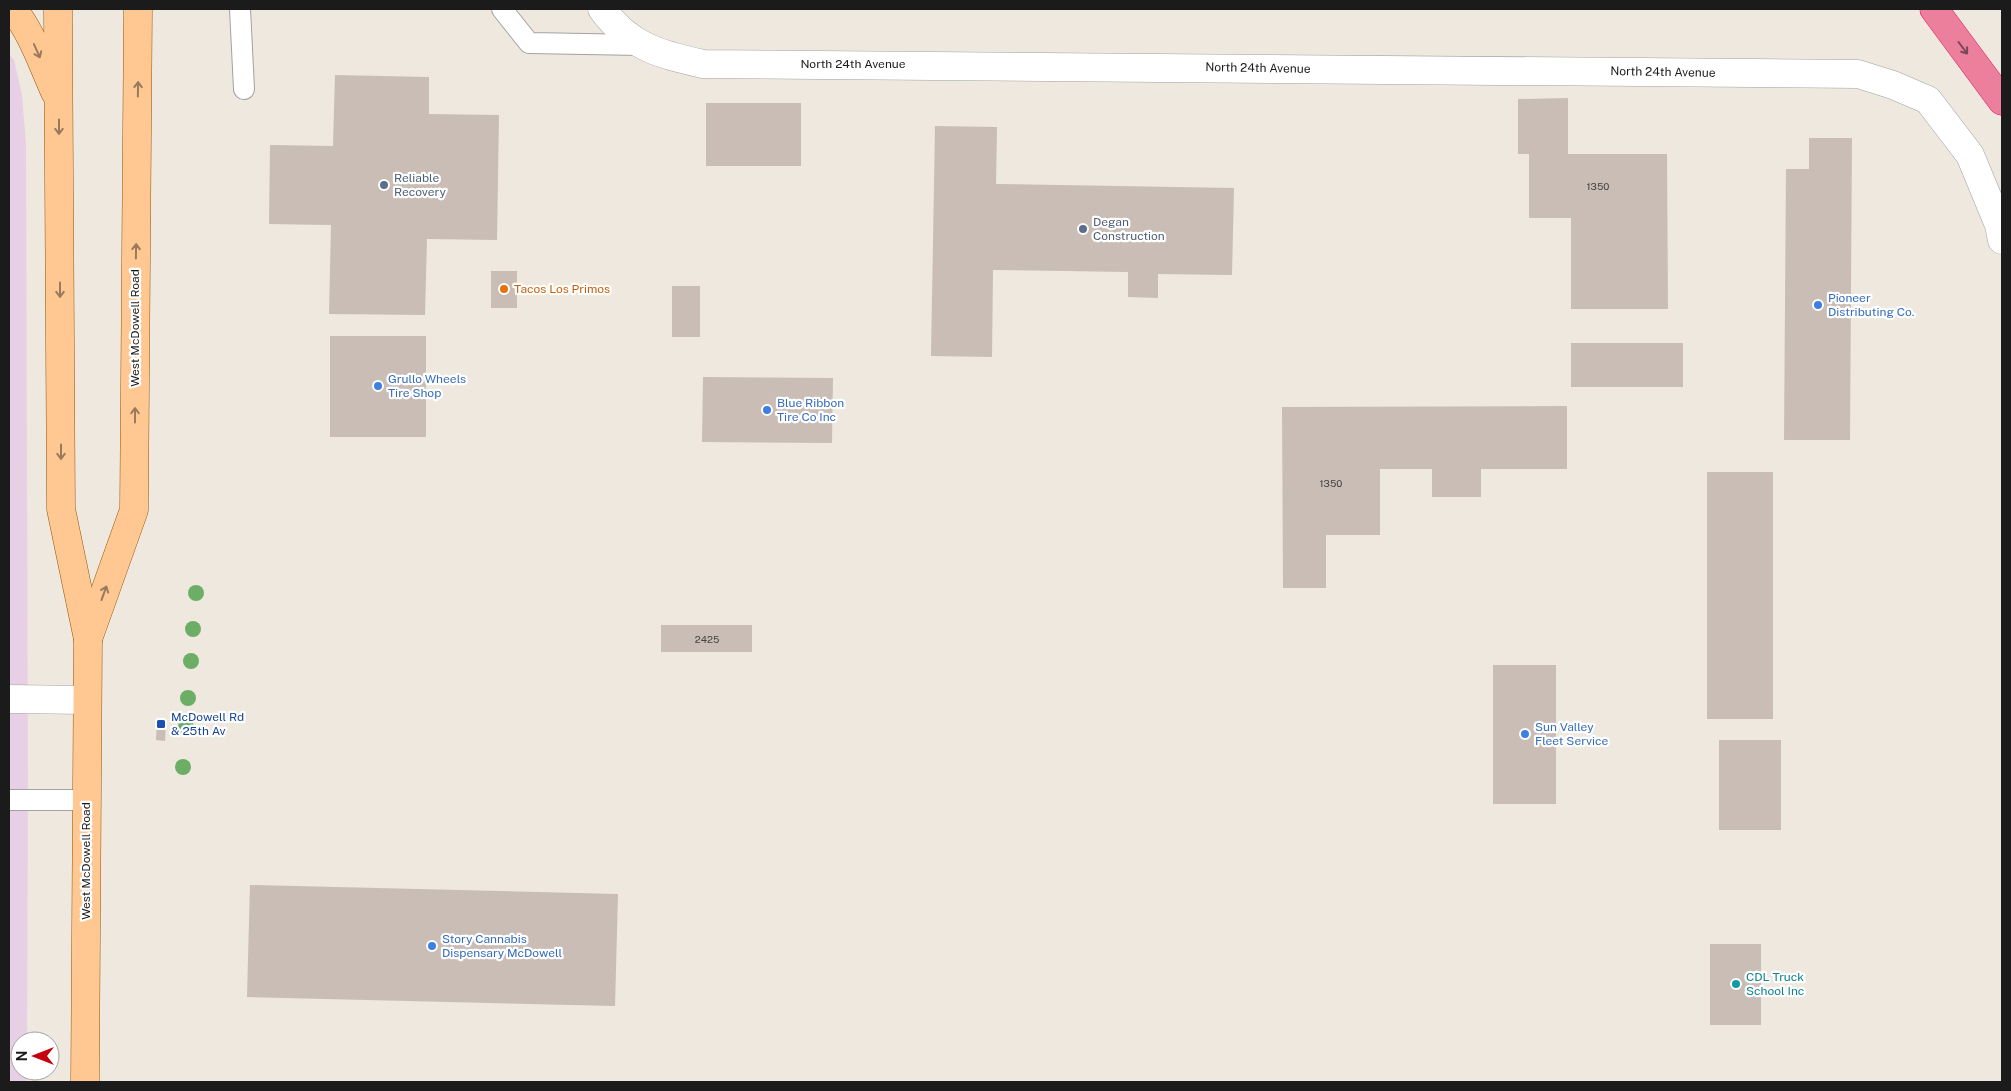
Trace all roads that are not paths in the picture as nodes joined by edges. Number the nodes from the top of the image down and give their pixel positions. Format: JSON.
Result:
{"nodes":[{"id":1,"x":12,"y":9,"type":"edge"},
{"id":2,"x":58,"y":9,"type":"edge"},
{"id":3,"x":138,"y":9,"type":"edge"},
{"id":4,"x":240,"y":9,"type":"edge"},
{"id":5,"x":502,"y":9,"type":"edge"},
{"id":6,"x":602,"y":9,"type":"edge"},
{"id":7,"x":1934,"y":9,"type":"edge"},
{"id":8,"x":641,"y":45,"type":"junction"},
{"id":9,"x":244,"y":89,"type":"dead end"},
{"id":10,"x":59,"y":101,"type":"junction"},
{"id":11,"x":2002,"y":101,"type":"edge"},
{"id":12,"x":2002,"y":240,"type":"edge"},
{"id":13,"x":88,"y":639,"type":"junction"},
{"id":14,"x":9,"y":699,"type":"edge"},
{"id":15,"x":87,"y":700,"type":"junction"},
{"id":16,"x":9,"y":800,"type":"edge"},
{"id":17,"x":86,"y":800,"type":"junction"},
{"id":18,"x":86,"y":1082,"type":"edge"}],
"edges":[{"from":1,"to":10,"type":"main road","one_way":true},
{"from":2,"to":10,"type":"main road","name":"West McDowell Road"},
{"from":13,"to":3,"type":"main road","name":"West McDowell Road","one_way":true},
{"from":4,"to":9,"type":"lane"},
{"from":5,"to":8,"type":"lane"},
{"from":6,"to":8,"type":"street","name":"North 24th Avenue"},
{"from":7,"to":11,"type":"highway","one_way":true},
{"from":8,"to":12,"type":"street","name":"North 24th Avenue"},
{"from":10,"to":13,"type":"main road","name":"West McDowell Road","one_way":true},
{"from":13,"to":15,"type":"main road","name":"West McDowell Road"},
{"from":14,"to":15,"type":"street"},
{"from":15,"to":17,"type":"main road","name":"West McDowell Road"},
{"from":16,"to":17,"type":"lane"},
{"from":17,"to":18,"type":"main road","name":"West McDowell Road"}]}
